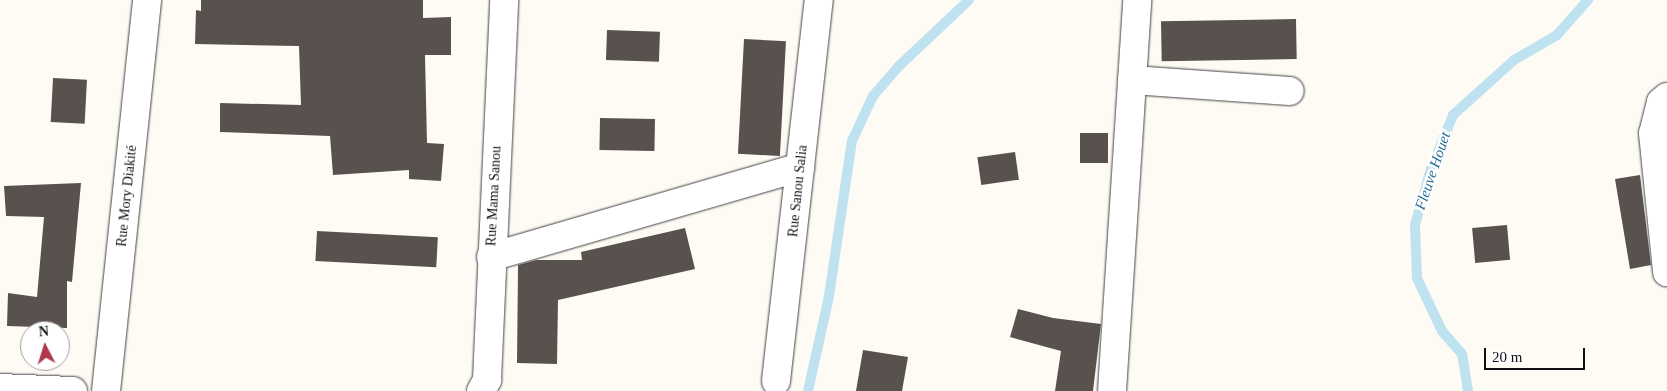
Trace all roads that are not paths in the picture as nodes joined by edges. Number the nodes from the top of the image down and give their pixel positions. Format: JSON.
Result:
{"nodes":[{"id":1,"x":147,"y":0,"type":"edge"},
{"id":2,"x":504,"y":0,"type":"edge"},
{"id":3,"x":819,"y":0,"type":"edge"},
{"id":4,"x":1137,"y":0,"type":"edge"},
{"id":5,"x":1132,"y":80,"type":"junction"},
{"id":6,"x":1290,"y":91,"type":"dead end"},
{"id":7,"x":1667,"y":97,"type":"edge"},
{"id":8,"x":800,"y":167,"type":"junction"},
{"id":9,"x":491,"y":256,"type":"junction"},
{"id":10,"x":1667,"y":272,"type":"edge"},
{"id":11,"x":776,"y":381,"type":"dead end"},
{"id":12,"x":0,"y":388,"type":"edge"},
{"id":13,"x":73,"y":391,"type":"edge"},
{"id":14,"x":106,"y":391,"type":"edge"},
{"id":15,"x":481,"y":391,"type":"edge"},
{"id":16,"x":1112,"y":391,"type":"edge"}],
"edges":[{"from":1,"to":14,"type":"street","name":"Rue Mory Diakité"},
{"from":2,"to":9,"type":"street","name":"Rue Mama Sanou"},
{"from":3,"to":8,"type":"street","name":"Rue Sanou Salia"},
{"from":4,"to":5,"type":"street"},
{"from":5,"to":6,"type":"street"},
{"from":5,"to":16,"type":"street"},
{"from":7,"to":10,"type":"street"},
{"from":8,"to":9,"type":"street"},
{"from":8,"to":11,"type":"street","name":"Rue Sanou Salia"},
{"from":9,"to":15,"type":"street","name":"Rue Mama Sanou"},
{"from":12,"to":13,"type":"street"}]}
